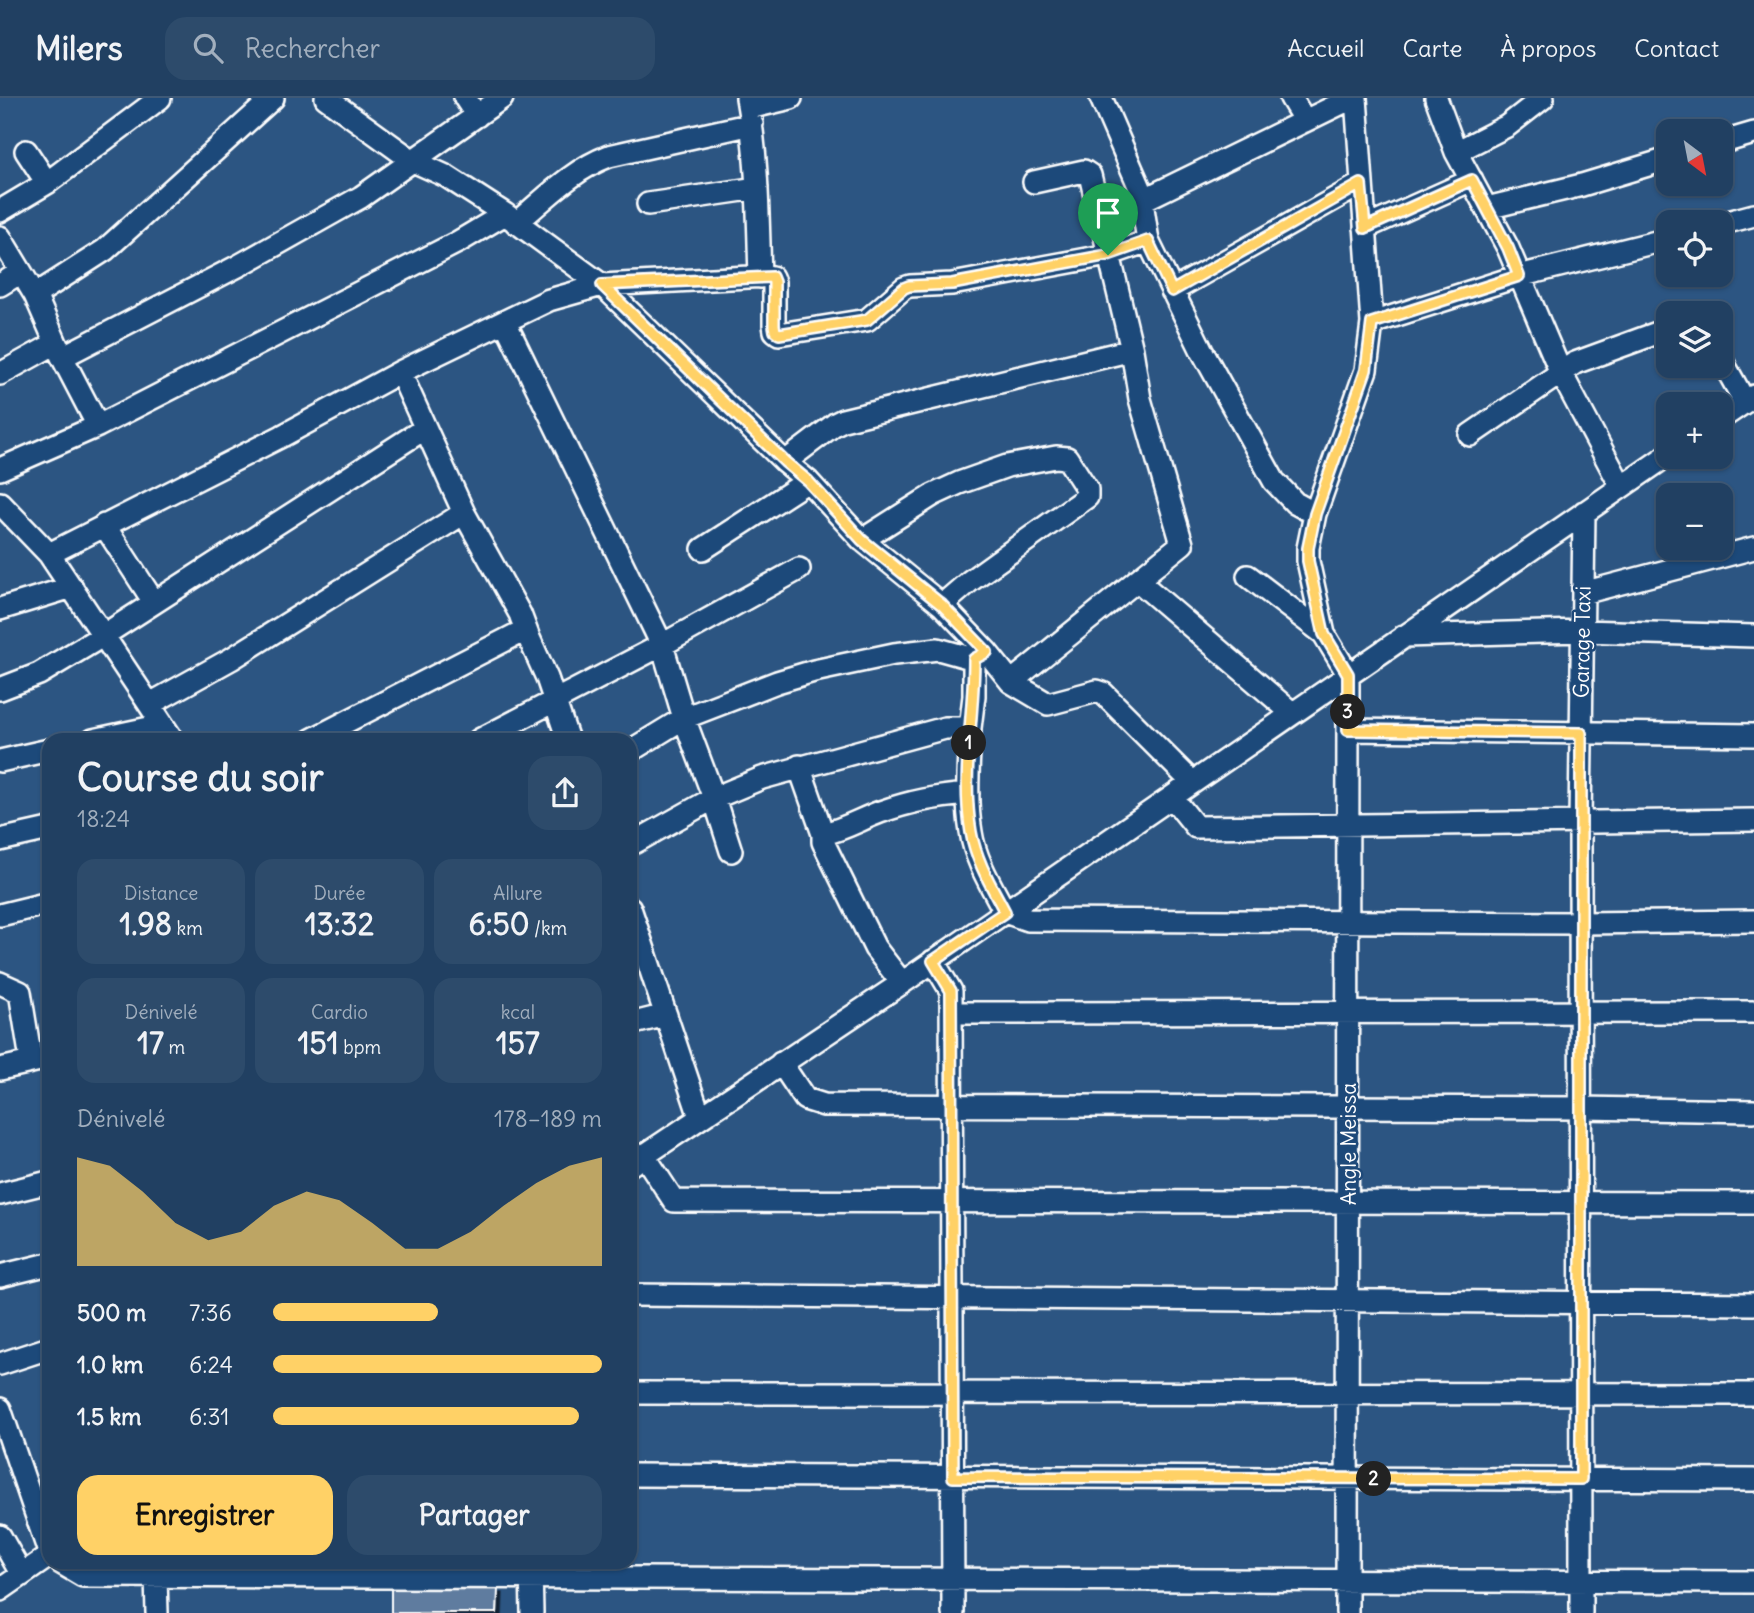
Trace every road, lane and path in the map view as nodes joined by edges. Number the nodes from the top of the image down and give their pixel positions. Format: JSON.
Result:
{"nodes":[{"id":1,"x":160,"y":98,"type":"edge"},
{"id":2,"x":273,"y":98,"type":"edge"},
{"id":3,"x":326,"y":98,"type":"edge"},
{"id":4,"x":465,"y":98,"type":"edge"},
{"id":5,"x":502,"y":98,"type":"edge"},
{"id":6,"x":791,"y":98,"type":"edge"},
{"id":7,"x":1291,"y":98,"type":"edge"},
{"id":8,"x":1354,"y":98,"type":"edge"},
{"id":9,"x":1436,"y":98,"type":"edge"},
{"id":10,"x":1543,"y":98,"type":"edge"},
{"id":11,"x":1108,"y":101,"type":"edge"},
{"id":12,"x":749,"y":110,"type":"edge"},
{"id":13,"x":477,"y":116,"type":"junction"},
{"id":14,"x":1305,"y":121,"type":"junction"},
{"id":15,"x":1754,"y":133,"type":"edge"},
{"id":16,"x":1733,"y":139,"type":"edge"},
{"id":17,"x":26,"y":151,"type":"dead end"},
{"id":18,"x":1456,"y":152,"type":"junction"},
{"id":19,"x":413,"y":161,"type":"junction"},
{"id":20,"x":1656,"y":162,"type":"edge"},
{"id":21,"x":1472,"y":180,"type":"junction"},
{"id":22,"x":1034,"y":182,"type":"dead end"},
{"id":23,"x":47,"y":183,"type":"junction"},
{"id":24,"x":1361,"y":184,"type":"junction"},
{"id":25,"x":757,"y":188,"type":"junction"},
{"id":26,"x":1143,"y":200,"type":"junction"},
{"id":27,"x":648,"y":204,"type":"dead end"},
{"id":28,"x":1487,"y":208,"type":"junction"},
{"id":29,"x":0,"y":211,"type":"edge"},
{"id":30,"x":1754,"y":215,"type":"edge"},
{"id":31,"x":511,"y":219,"type":"junction"},
{"id":32,"x":1733,"y":221,"type":"edge"},
{"id":33,"x":1365,"y":228,"type":"junction"},
{"id":34,"x":0,"y":237,"type":"edge"},
{"id":35,"x":1148,"y":241,"type":"junction"},
{"id":36,"x":1656,"y":242,"type":"edge"},
{"id":37,"x":1108,"y":255,"type":"junction"},
{"id":38,"x":21,"y":272,"type":"junction"},
{"id":39,"x":1519,"y":276,"type":"junction"},
{"id":40,"x":760,"y":277,"type":"junction"},
{"id":41,"x":0,"y":285,"type":"edge"},
{"id":42,"x":602,"y":285,"type":"junction"},
{"id":43,"x":1172,"y":291,"type":"junction"},
{"id":44,"x":35,"y":295,"type":"junction"},
{"id":45,"x":505,"y":322,"type":"junction"},
{"id":46,"x":1372,"y":323,"type":"junction"},
{"id":47,"x":1656,"y":333,"type":"edge"},
{"id":48,"x":59,"y":350,"type":"junction"},
{"id":49,"x":1132,"y":350,"type":"junction"},
{"id":50,"x":400,"y":372,"type":"junction"},
{"id":51,"x":1561,"y":373,"type":"junction"},
{"id":52,"x":0,"y":374,"type":"edge"},
{"id":53,"x":1733,"y":375,"type":"edge"},
{"id":54,"x":1750,"y":399,"type":"edge"},
{"id":55,"x":1733,"y":410,"type":"edge"},
{"id":56,"x":98,"y":426,"type":"junction"},
{"id":57,"x":424,"y":429,"type":"junction"},
{"id":58,"x":1470,"y":435,"type":"dead end"},
{"id":59,"x":785,"y":462,"type":"junction"},
{"id":60,"x":1656,"y":463,"type":"edge"},
{"id":61,"x":0,"y":469,"type":"edge"},
{"id":62,"x":808,"y":481,"type":"junction"},
{"id":63,"x":1621,"y":486,"type":"junction"},
{"id":64,"x":0,"y":503,"type":"edge"},
{"id":65,"x":1584,"y":512,"type":"junction"},
{"id":66,"x":464,"y":513,"type":"junction"},
{"id":67,"x":1315,"y":514,"type":"junction"},
{"id":68,"x":104,"y":525,"type":"junction"},
{"id":69,"x":862,"y":540,"type":"junction"},
{"id":70,"x":703,"y":548,"type":"dead end"},
{"id":71,"x":1754,"y":548,"type":"edge"},
{"id":72,"x":49,"y":554,"type":"junction"},
{"id":73,"x":799,"y":569,"type":"dead end"},
{"id":74,"x":1248,"y":576,"type":"dead end"},
{"id":75,"x":1137,"y":580,"type":"junction"},
{"id":76,"x":72,"y":587,"type":"junction"},
{"id":77,"x":1583,"y":593,"type":"junction"},
{"id":78,"x":154,"y":602,"type":"junction"},
{"id":79,"x":942,"y":605,"type":"junction"},
{"id":80,"x":0,"y":609,"type":"edge"},
{"id":81,"x":525,"y":629,"type":"junction"},
{"id":82,"x":1582,"y":631,"type":"junction"},
{"id":83,"x":1324,"y":634,"type":"junction"},
{"id":84,"x":104,"y":635,"type":"junction"},
{"id":85,"x":1404,"y":636,"type":"junction"},
{"id":86,"x":1754,"y":636,"type":"edge"},
{"id":87,"x":662,"y":645,"type":"junction"},
{"id":88,"x":981,"y":656,"type":"junction"},
{"id":89,"x":1348,"y":674,"type":"junction"},
{"id":90,"x":1010,"y":682,"type":"junction"},
{"id":91,"x":0,"y":689,"type":"edge"},
{"id":92,"x":555,"y":701,"type":"junction"},
{"id":93,"x":150,"y":704,"type":"junction"},
{"id":94,"x":1292,"y":713,"type":"junction"},
{"id":95,"x":684,"y":718,"type":"junction"},
{"id":96,"x":970,"y":728,"type":"junction"},
{"id":97,"x":1348,"y":730,"type":"junction"},
{"id":98,"x":168,"y":733,"type":"edge"},
{"id":99,"x":324,"y":733,"type":"edge"},
{"id":100,"x":493,"y":733,"type":"edge"},
{"id":101,"x":566,"y":733,"type":"edge"},
{"id":102,"x":1581,"y":733,"type":"junction"},
{"id":103,"x":1754,"y":735,"type":"edge"},
{"id":104,"x":637,"y":747,"type":"edge"},
{"id":105,"x":42,"y":752,"type":"edge"},
{"id":106,"x":0,"y":761,"type":"edge"},
{"id":107,"x":799,"y":766,"type":"junction"},
{"id":108,"x":1192,"y":782,"type":"junction"},
{"id":109,"x":968,"y":794,"type":"junction"},
{"id":110,"x":1172,"y":797,"type":"junction"},
{"id":111,"x":714,"y":798,"type":"junction"},
{"id":112,"x":1754,"y":820,"type":"edge"},
{"id":113,"x":1580,"y":822,"type":"junction"},
{"id":114,"x":1348,"y":825,"type":"junction"},
{"id":115,"x":42,"y":830,"type":"edge"},
{"id":116,"x":823,"y":834,"type":"junction"},
{"id":117,"x":0,"y":840,"type":"edge"},
{"id":118,"x":637,"y":841,"type":"edge"},
{"id":119,"x":731,"y":851,"type":"dead end"},
{"id":120,"x":42,"y":905,"type":"edge"},
{"id":121,"x":1005,"y":912,"type":"junction"},
{"id":122,"x":0,"y":915,"type":"edge"},
{"id":123,"x":1754,"y":921,"type":"edge"},
{"id":124,"x":1348,"y":922,"type":"junction"},
{"id":125,"x":1581,"y":923,"type":"junction"},
{"id":126,"x":637,"y":936,"type":"edge"},
{"id":127,"x":933,"y":961,"type":"junction"},
{"id":128,"x":0,"y":983,"type":"edge"},
{"id":129,"x":902,"y":983,"type":"junction"},
{"id":130,"x":1348,"y":1012,"type":"junction"},
{"id":131,"x":1581,"y":1012,"type":"junction"},
{"id":132,"x":1754,"y":1012,"type":"edge"},
{"id":133,"x":951,"y":1013,"type":"junction"},
{"id":134,"x":666,"y":1015,"type":"junction"},
{"id":135,"x":637,"y":1022,"type":"edge"},
{"id":136,"x":40,"y":1059,"type":"edge"},
{"id":137,"x":781,"y":1063,"type":"junction"},
{"id":138,"x":0,"y":1069,"type":"edge"},
{"id":139,"x":951,"y":1104,"type":"junction"},
{"id":140,"x":1581,"y":1108,"type":"junction"},
{"id":141,"x":1348,"y":1109,"type":"junction"},
{"id":142,"x":1754,"y":1111,"type":"edge"},
{"id":143,"x":700,"y":1117,"type":"junction"},
{"id":144,"x":637,"y":1160,"type":"edge"},
{"id":145,"x":42,"y":1184,"type":"edge"},
{"id":146,"x":0,"y":1194,"type":"edge"},
{"id":147,"x":952,"y":1201,"type":"junction"},
{"id":148,"x":1348,"y":1202,"type":"junction"},
{"id":149,"x":1581,"y":1203,"type":"junction"},
{"id":150,"x":1754,"y":1203,"type":"edge"},
{"id":151,"x":42,"y":1266,"type":"edge"},
{"id":152,"x":0,"y":1276,"type":"edge"},
{"id":153,"x":637,"y":1295,"type":"edge"},
{"id":154,"x":952,"y":1298,"type":"junction"},
{"id":155,"x":1347,"y":1301,"type":"junction"},
{"id":156,"x":1582,"y":1303,"type":"junction"},
{"id":157,"x":1754,"y":1304,"type":"edge"},
{"id":158,"x":42,"y":1350,"type":"edge"},
{"id":159,"x":0,"y":1364,"type":"edge"},
{"id":160,"x":637,"y":1393,"type":"edge"},
{"id":161,"x":952,"y":1394,"type":"junction"},
{"id":162,"x":1347,"y":1394,"type":"junction"},
{"id":163,"x":1581,"y":1394,"type":"junction"},
{"id":164,"x":1754,"y":1394,"type":"edge"},
{"id":165,"x":0,"y":1409,"type":"edge"},
{"id":166,"x":637,"y":1475,"type":"edge"},
{"id":167,"x":953,"y":1477,"type":"junction"},
{"id":168,"x":1347,"y":1479,"type":"junction"},
{"id":169,"x":1581,"y":1479,"type":"junction"},
{"id":170,"x":1754,"y":1480,"type":"edge"},
{"id":171,"x":42,"y":1533,"type":"edge"},
{"id":172,"x":0,"y":1536,"type":"edge"},
{"id":173,"x":42,"y":1559,"type":"edge"},
{"id":174,"x":71,"y":1569,"type":"edge"},
{"id":175,"x":531,"y":1570,"type":"edge"},
{"id":176,"x":22,"y":1575,"type":"junction"},
{"id":177,"x":156,"y":1576,"type":"junction"},
{"id":178,"x":953,"y":1579,"type":"junction"},
{"id":179,"x":1347,"y":1581,"type":"junction"},
{"id":180,"x":1581,"y":1581,"type":"junction"},
{"id":181,"x":1754,"y":1582,"type":"edge"},
{"id":182,"x":0,"y":1590,"type":"edge"},
{"id":183,"x":157,"y":1613,"type":"edge"},
{"id":184,"x":532,"y":1613,"type":"edge"},
{"id":185,"x":953,"y":1613,"type":"edge"},
{"id":186,"x":1347,"y":1613,"type":"edge"},
{"id":187,"x":1581,"y":1613,"type":"edge"}],
"edges":[{"from":1,"to":23,"type":"street"},
{"from":2,"to":44,"type":"street"},
{"from":3,"to":19,"type":"street"},
{"from":4,"to":13,"type":"street"},
{"from":5,"to":13,"type":"street"},
{"from":6,"to":12,"type":"street"},
{"from":7,"to":14,"type":"street"},
{"from":8,"to":14,"type":"street"},
{"from":8,"to":24,"type":"street"},
{"from":9,"to":18,"type":"street"},
{"from":10,"to":18,"type":"street"},
{"from":11,"to":26,"type":"street"},
{"from":12,"to":25,"type":"street"},
{"from":12,"to":31,"type":"street"},
{"from":13,"to":19,"type":"street"},
{"from":14,"to":26,"type":"street"},
{"from":15,"to":16,"type":"street"},
{"from":17,"to":23,"type":"street"},
{"from":18,"to":21,"type":"street"},
{"from":19,"to":31,"type":"street"},
{"from":19,"to":48,"type":"street"},
{"from":20,"to":28,"type":"street"},
{"from":21,"to":28,"type":"street"},
{"from":21,"to":33,"type":"street"},
{"from":22,"to":37,"type":"street"},
{"from":23,"to":29,"type":"street"},
{"from":24,"to":33,"type":"street"},
{"from":24,"to":43,"type":"street"},
{"from":25,"to":27,"type":"street"},
{"from":25,"to":40,"type":"street"},
{"from":26,"to":35,"type":"street"},
{"from":28,"to":39,"type":"street"},
{"from":30,"to":32,"type":"street"},
{"from":31,"to":42,"type":"street"},
{"from":31,"to":56,"type":"street"},
{"from":33,"to":46,"type":"street"},
{"from":34,"to":38,"type":"street"},
{"from":35,"to":37,"type":"street"},
{"from":35,"to":43,"type":"street"},
{"from":36,"to":39,"type":"street"},
{"from":37,"to":40,"type":"street"},
{"from":37,"to":49,"type":"street"},
{"from":38,"to":41,"type":"street"},
{"from":38,"to":44,"type":"street"},
{"from":39,"to":46,"type":"street"},
{"from":39,"to":51,"type":"street"},
{"from":40,"to":42,"type":"street"},
{"from":42,"to":45,"type":"street"},
{"from":42,"to":59,"type":"street"},
{"from":43,"to":67,"type":"street"},
{"from":44,"to":48,"type":"street"},
{"from":45,"to":50,"type":"street"},
{"from":45,"to":87,"type":"street"},
{"from":46,"to":67,"type":"street"},
{"from":47,"to":51,"type":"street"},
{"from":48,"to":52,"type":"street"},
{"from":48,"to":56,"type":"street"},
{"from":49,"to":59,"type":"street"},
{"from":49,"to":75,"type":"street"},
{"from":50,"to":57,"type":"street"},
{"from":50,"to":68,"type":"street"},
{"from":51,"to":58,"type":"street"},
{"from":51,"to":63,"type":"street"},
{"from":53,"to":54,"type":"street"},
{"from":54,"to":55,"type":"street"},
{"from":56,"to":61,"type":"street"},
{"from":57,"to":66,"type":"street"},
{"from":57,"to":78,"type":"street"},
{"from":59,"to":62,"type":"street"},
{"from":60,"to":63,"type":"street"},
{"from":62,"to":69,"type":"street"},
{"from":62,"to":70,"type":"street"},
{"from":63,"to":65,"type":"street"},
{"from":64,"to":72,"type":"street"},
{"from":65,"to":77,"type":"street","name":"Garage Taxi"},
{"from":65,"to":85,"type":"street"},
{"from":66,"to":81,"type":"street"},
{"from":66,"to":93,"type":"street"},
{"from":67,"to":83,"type":"street"},
{"from":68,"to":72,"type":"street"},
{"from":68,"to":78,"type":"street"},
{"from":69,"to":79,"type":"street"},
{"from":69,"to":79,"type":"street"},
{"from":71,"to":77,"type":"street"},
{"from":72,"to":76,"type":"street"},
{"from":73,"to":87,"type":"street"},
{"from":74,"to":83,"type":"street"},
{"from":75,"to":90,"type":"street"},
{"from":75,"to":94,"type":"street"},
{"from":76,"to":80,"type":"street"},
{"from":76,"to":84,"type":"street"},
{"from":77,"to":82,"type":"street","name":"Garage Taxi"},
{"from":78,"to":84,"type":"street"},
{"from":79,"to":88,"type":"street"},
{"from":81,"to":92,"type":"street"},
{"from":81,"to":99,"type":"street"},
{"from":82,"to":85,"type":"street"},
{"from":82,"to":86,"type":"street"},
{"from":82,"to":102,"type":"street","name":"Garage Taxi"},
{"from":83,"to":89,"type":"street"},
{"from":84,"to":91,"type":"street"},
{"from":84,"to":93,"type":"street"},
{"from":85,"to":89,"type":"street"},
{"from":87,"to":92,"type":"street"},
{"from":87,"to":95,"type":"street"},
{"from":88,"to":90,"type":"street"},
{"from":88,"to":95,"type":"street"},
{"from":88,"to":96,"type":"street"},
{"from":89,"to":94,"type":"street"},
{"from":89,"to":97,"type":"street","name":"Angle Meissa"},
{"from":90,"to":108,"type":"street"},
{"from":92,"to":100,"type":"street"},
{"from":92,"to":101,"type":"street"},
{"from":93,"to":98,"type":"street"},
{"from":94,"to":108,"type":"street"},
{"from":95,"to":104,"type":"street"},
{"from":95,"to":111,"type":"street"},
{"from":96,"to":107,"type":"street"},
{"from":96,"to":109,"type":"street"},
{"from":97,"to":102,"type":"street"},
{"from":97,"to":114,"type":"street","name":"Angle Meissa"},
{"from":102,"to":103,"type":"street"},
{"from":102,"to":113,"type":"street","name":"Garage Taxi"},
{"from":105,"to":106,"type":"street"},
{"from":107,"to":111,"type":"street"},
{"from":107,"to":116,"type":"street"},
{"from":108,"to":110,"type":"street"},
{"from":109,"to":116,"type":"street"},
{"from":109,"to":121,"type":"street"},
{"from":110,"to":114,"type":"street"},
{"from":110,"to":121,"type":"street"},
{"from":111,"to":118,"type":"street"},
{"from":111,"to":119,"type":"street"},
{"from":112,"to":113,"type":"street"},
{"from":113,"to":114,"type":"street"},
{"from":113,"to":125,"type":"street","name":"Garage Taxi"},
{"from":114,"to":124,"type":"street","name":"Angle Meissa"},
{"from":115,"to":117,"type":"street"},
{"from":116,"to":129,"type":"street"},
{"from":120,"to":122,"type":"street"},
{"from":121,"to":124,"type":"street"},
{"from":121,"to":127,"type":"street"},
{"from":123,"to":125,"type":"street"},
{"from":124,"to":125,"type":"street"},
{"from":124,"to":130,"type":"street","name":"Angle Meissa"},
{"from":125,"to":131,"type":"street","name":"Garage Taxi"},
{"from":126,"to":134,"type":"street"},
{"from":127,"to":129,"type":"street"},
{"from":127,"to":133,"type":"street"},
{"from":128,"to":136,"type":"street"},
{"from":129,"to":137,"type":"street"},
{"from":130,"to":131,"type":"street"},
{"from":130,"to":133,"type":"street"},
{"from":130,"to":141,"type":"street","name":"Angle Meissa"},
{"from":131,"to":132,"type":"street"},
{"from":131,"to":140,"type":"street","name":"Garage Taxi"},
{"from":133,"to":139,"type":"street"},
{"from":134,"to":135,"type":"street"},
{"from":134,"to":143,"type":"street"},
{"from":136,"to":138,"type":"street"},
{"from":137,"to":139,"type":"street"},
{"from":137,"to":143,"type":"street"},
{"from":139,"to":141,"type":"street"},
{"from":139,"to":147,"type":"street"},
{"from":140,"to":141,"type":"street"},
{"from":140,"to":142,"type":"street"},
{"from":140,"to":149,"type":"street","name":"Garage Taxi"},
{"from":141,"to":148,"type":"street","name":"Angle Meissa"},
{"from":143,"to":144,"type":"street"},
{"from":144,"to":147,"type":"street"},
{"from":145,"to":146,"type":"street"},
{"from":147,"to":148,"type":"street"},
{"from":147,"to":154,"type":"street"},
{"from":148,"to":149,"type":"street"},
{"from":148,"to":155,"type":"street","name":"Angle Meissa"},
{"from":149,"to":150,"type":"street"},
{"from":149,"to":156,"type":"street","name":"Garage Taxi"},
{"from":151,"to":152,"type":"street"},
{"from":153,"to":154,"type":"street"},
{"from":154,"to":155,"type":"street"},
{"from":154,"to":161,"type":"street"},
{"from":155,"to":156,"type":"street"},
{"from":155,"to":162,"type":"street","name":"Angle Meissa"},
{"from":156,"to":157,"type":"street"},
{"from":156,"to":163,"type":"street","name":"Garage Taxi"},
{"from":158,"to":159,"type":"street"},
{"from":160,"to":161,"type":"street"},
{"from":161,"to":162,"type":"street"},
{"from":161,"to":167,"type":"street"},
{"from":162,"to":163,"type":"street"},
{"from":162,"to":168,"type":"street","name":"Angle Meissa"},
{"from":163,"to":164,"type":"street"},
{"from":163,"to":169,"type":"street","name":"Garage Taxi"},
{"from":165,"to":171,"type":"street"},
{"from":166,"to":167,"type":"street"},
{"from":167,"to":168,"type":"street"},
{"from":167,"to":178,"type":"street"},
{"from":168,"to":169,"type":"street"},
{"from":168,"to":179,"type":"street","name":"Angle Meissa"},
{"from":169,"to":170,"type":"street"},
{"from":169,"to":180,"type":"street","name":"Garage Taxi"},
{"from":172,"to":176,"type":"street"},
{"from":173,"to":176,"type":"street"},
{"from":174,"to":177,"type":"street"},
{"from":175,"to":177,"type":"street"},
{"from":175,"to":178,"type":"street"},
{"from":175,"to":184,"type":"street"},
{"from":176,"to":182,"type":"street"},
{"from":177,"to":183,"type":"street"},
{"from":178,"to":179,"type":"street"},
{"from":178,"to":185,"type":"street"},
{"from":179,"to":180,"type":"street"},
{"from":179,"to":186,"type":"street","name":"Angle Meissa"},
{"from":180,"to":181,"type":"street"},
{"from":180,"to":187,"type":"street","name":"Garage Taxi"}]}
